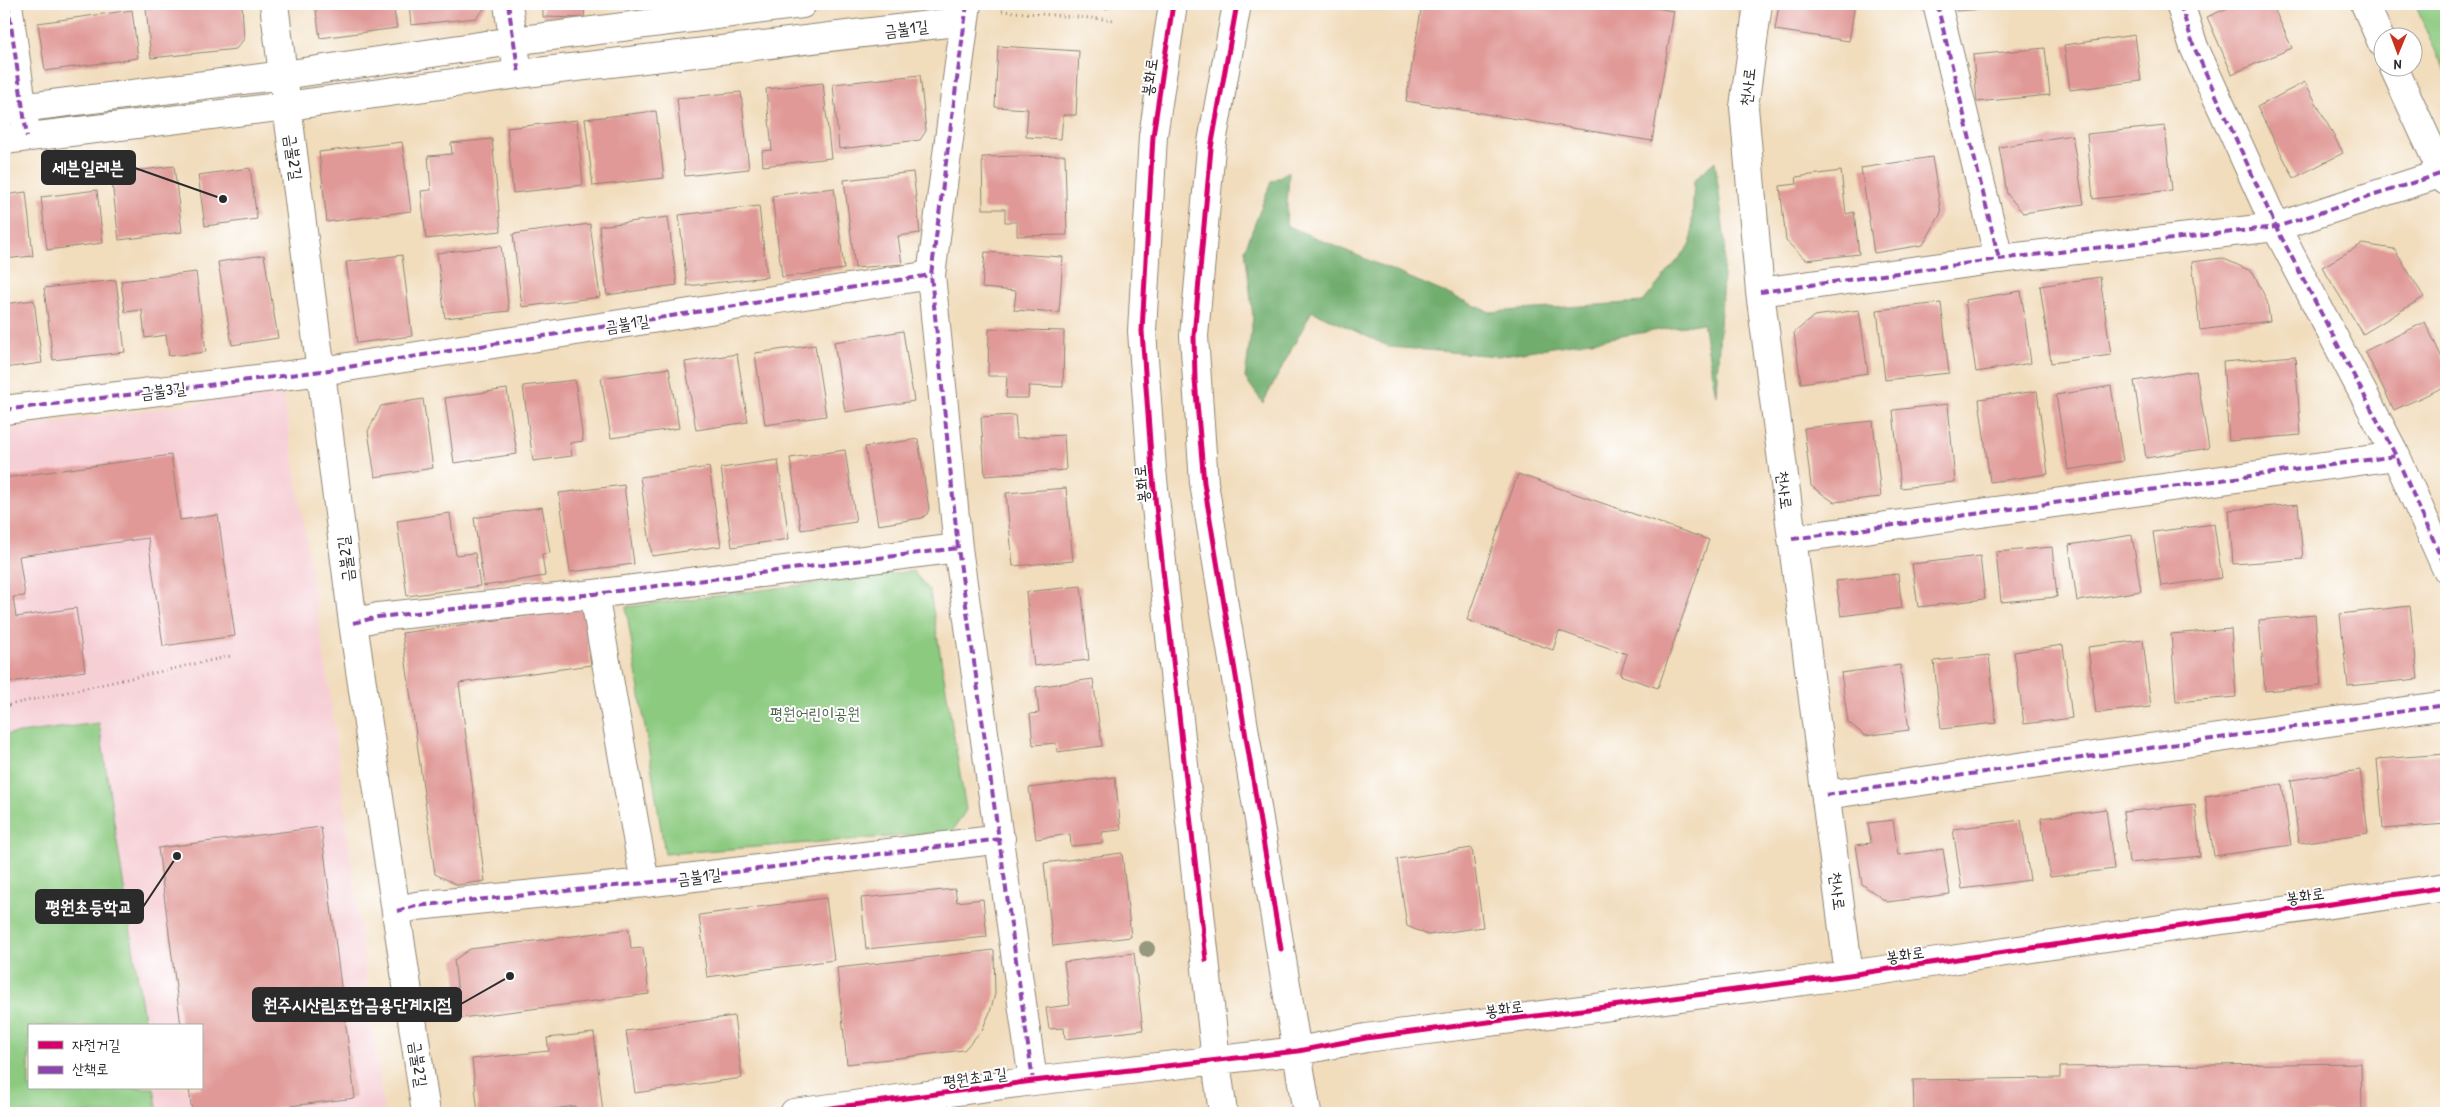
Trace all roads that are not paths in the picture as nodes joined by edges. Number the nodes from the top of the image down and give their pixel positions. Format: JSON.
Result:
{"nodes":[{"id":1,"x":8,"y":4,"type":"edge"},
{"id":2,"x":274,"y":4,"type":"edge"},
{"id":3,"x":508,"y":4,"type":"edge"},
{"id":4,"x":802,"y":4,"type":"edge"},
{"id":5,"x":1172,"y":4,"type":"edge"},
{"id":6,"x":1237,"y":4,"type":"edge"},
{"id":7,"x":1758,"y":4,"type":"edge"},
{"id":8,"x":1937,"y":4,"type":"edge"},
{"id":9,"x":2180,"y":4,"type":"edge"},
{"id":10,"x":2365,"y":4,"type":"edge"},
{"id":11,"x":966,"y":11,"type":"edge"},
{"id":12,"x":2375,"y":28,"type":"edge"},
{"id":13,"x":513,"y":41,"type":"junction"},
{"id":14,"x":519,"y":74,"type":"junction"},
{"id":15,"x":284,"y":75,"type":"junction"},
{"id":16,"x":2399,"y":78,"type":"edge"},
{"id":17,"x":287,"y":106,"type":"junction"},
{"id":18,"x":13,"y":109,"type":"edge"},
{"id":19,"x":15,"y":138,"type":"edge"},
{"id":20,"x":2445,"y":176,"type":"edge"},
{"id":21,"x":2276,"y":227,"type":"junction"},
{"id":22,"x":1999,"y":259,"type":"junction"},
{"id":23,"x":931,"y":275,"type":"junction"},
{"id":24,"x":1760,"y":292,"type":"junction"},
{"id":25,"x":322,"y":371,"type":"junction"},
{"id":26,"x":4,"y":410,"type":"edge"},
{"id":27,"x":2396,"y":456,"type":"junction"},
{"id":28,"x":1792,"y":539,"type":"junction"},
{"id":29,"x":958,"y":548,"type":"junction"},
{"id":30,"x":2446,"y":568,"type":"edge"},
{"id":31,"x":594,"y":594,"type":"junction"},
{"id":32,"x":353,"y":623,"type":"junction"},
{"id":33,"x":2446,"y":705,"type":"edge"},
{"id":34,"x":1826,"y":794,"type":"junction"},
{"id":35,"x":1001,"y":840,"type":"junction"},
{"id":36,"x":645,"y":883,"type":"junction"},
{"id":37,"x":2446,"y":887,"type":"edge"},
{"id":38,"x":397,"y":910,"type":"junction"},
{"id":39,"x":1849,"y":975,"type":"junction"},
{"id":40,"x":1298,"y":1051,"type":"junction"},
{"id":41,"x":1216,"y":1061,"type":"junction"},
{"id":42,"x":1033,"y":1081,"type":"junction"},
{"id":43,"x":426,"y":1113,"type":"edge"},
{"id":44,"x":794,"y":1113,"type":"edge"},
{"id":45,"x":1223,"y":1113,"type":"edge"},
{"id":46,"x":1307,"y":1113,"type":"edge"}],
"edges":[{"from":1,"to":18,"type":"street"},
{"from":2,"to":15,"type":"street","name":"금불2길"},
{"from":3,"to":13,"type":"street"},
{"from":4,"to":13,"type":"street"},
{"from":5,"to":41,"type":"street","name":"봉화로"},
{"from":6,"to":40,"type":"street"},
{"from":7,"to":24,"type":"street","name":"천사로"},
{"from":8,"to":22,"type":"street"},
{"from":9,"to":21,"type":"street"},
{"from":10,"to":12,"type":"street"},
{"from":11,"to":14,"type":"street","name":"금불1길"},
{"from":11,"to":23,"type":"street"},
{"from":13,"to":14,"type":"street"},
{"from":13,"to":15,"type":"street"},
{"from":14,"to":17,"type":"street","name":"금불1길"},
{"from":15,"to":17,"type":"street","name":"금불2길"},
{"from":15,"to":18,"type":"street"},
{"from":16,"to":20,"type":"street"},
{"from":17,"to":19,"type":"street"},
{"from":17,"to":25,"type":"street","name":"금불2길"},
{"from":18,"to":19,"type":"street"},
{"from":20,"to":21,"type":"street"},
{"from":21,"to":22,"type":"street"},
{"from":21,"to":27,"type":"street"},
{"from":22,"to":24,"type":"street"},
{"from":23,"to":25,"type":"street","name":"금불1길"},
{"from":23,"to":29,"type":"street"},
{"from":24,"to":28,"type":"street","name":"천사로"},
{"from":25,"to":26,"type":"street","name":"금불3길"},
{"from":25,"to":32,"type":"street","name":"금불2길"},
{"from":27,"to":28,"type":"street"},
{"from":27,"to":30,"type":"street"},
{"from":28,"to":34,"type":"street","name":"천사로"},
{"from":29,"to":31,"type":"street"},
{"from":29,"to":35,"type":"street"},
{"from":31,"to":32,"type":"street"},
{"from":31,"to":36,"type":"street"},
{"from":32,"to":38,"type":"street","name":"금불2길"},
{"from":33,"to":34,"type":"street"},
{"from":34,"to":39,"type":"street","name":"천사로"},
{"from":35,"to":36,"type":"street","name":"금불1길"},
{"from":35,"to":42,"type":"street"},
{"from":36,"to":38,"type":"street","name":"금불1길"},
{"from":37,"to":39,"type":"street","name":"봉화로"},
{"from":38,"to":43,"type":"street","name":"금불2길"},
{"from":39,"to":40,"type":"street","name":"봉화로"},
{"from":40,"to":41,"type":"street","name":"평원초교길"},
{"from":40,"to":46,"type":"street"},
{"from":41,"to":42,"type":"street","name":"평원초교길"},
{"from":41,"to":45,"type":"street","name":"봉화로"},
{"from":42,"to":44,"type":"street","name":"평원초교길"}]}
